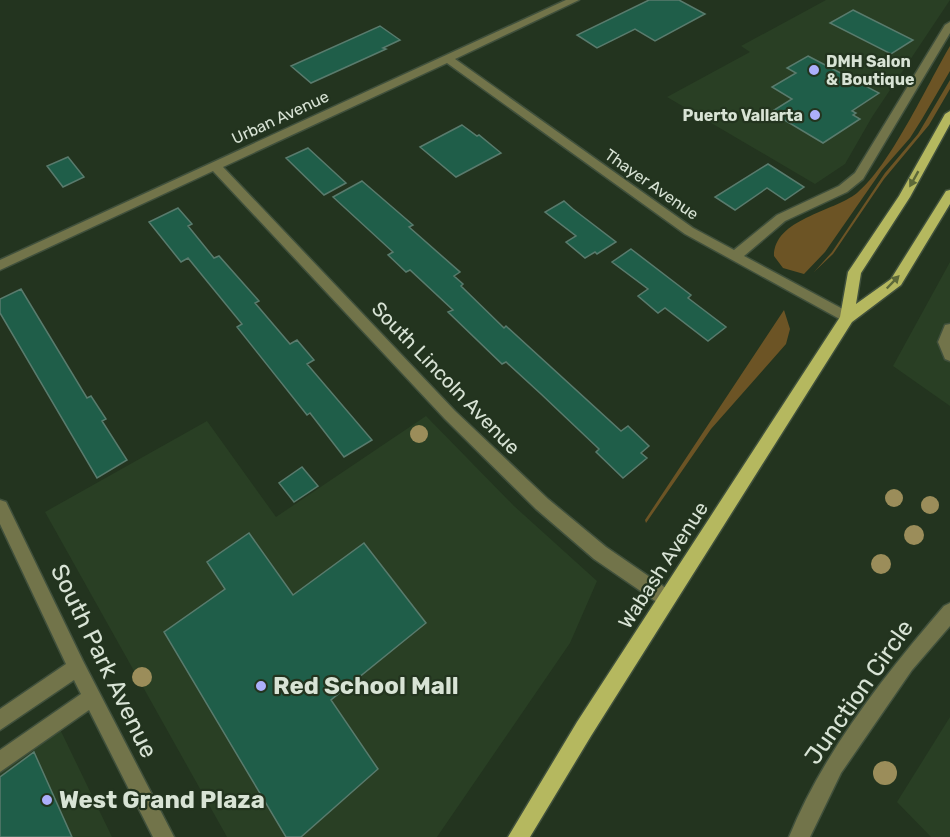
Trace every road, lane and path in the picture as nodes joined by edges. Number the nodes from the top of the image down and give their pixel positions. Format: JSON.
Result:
{"nodes":[{"id":1,"x":574,"y":0,"type":"edge"},
{"id":2,"x":950,"y":25,"type":"edge"},
{"id":3,"x":448,"y":58,"type":"junction"},
{"id":4,"x":950,"y":114,"type":"edge"},
{"id":5,"x":214,"y":165,"type":"junction"},
{"id":6,"x":950,"y":194,"type":"edge"},
{"id":7,"x":734,"y":257,"type":"junction"},
{"id":8,"x":0,"y":265,"type":"edge"},
{"id":9,"x":847,"y":318,"type":"junction"},
{"id":10,"x":950,"y":329,"type":"edge"},
{"id":11,"x":950,"y":355,"type":"edge"},
{"id":12,"x":0,"y":507,"type":"edge"},
{"id":13,"x":668,"y":598,"type":"junction"},
{"id":14,"x":950,"y":612,"type":"edge"},
{"id":15,"x":77,"y":667,"type":"junction"},
{"id":16,"x":92,"y":697,"type":"junction"},
{"id":17,"x":0,"y":720,"type":"edge"},
{"id":18,"x":0,"y":762,"type":"edge"},
{"id":19,"x":164,"y":837,"type":"edge"},
{"id":20,"x":518,"y":837,"type":"edge"},
{"id":21,"x":799,"y":837,"type":"edge"}],
"edges":[{"from":1,"to":3,"type":"street","name":"Urban Avenue"},
{"from":2,"to":7,"type":"street"},
{"from":3,"to":5,"type":"street","name":"Urban Avenue"},
{"from":3,"to":7,"type":"street","name":"Thayer Avenue"},
{"from":4,"to":9,"type":"main road","name":"Wabash Avenue","one_way":true},
{"from":5,"to":8,"type":"street","name":"Urban Avenue"},
{"from":5,"to":13,"type":"street","name":"South Lincoln Avenue"},
{"from":9,"to":6,"type":"main road","name":"Wabash Avenue","one_way":true},
{"from":7,"to":9,"type":"street","name":"Thayer Avenue"},
{"from":9,"to":13,"type":"main road","name":"Wabash Avenue"},
{"from":10,"to":11,"type":"street"},
{"from":12,"to":15,"type":"street","name":"South Park Avenue"},
{"from":13,"to":20,"type":"main road","name":"Wabash Avenue"},
{"from":14,"to":21,"type":"street","name":"Junction Circle"},
{"from":15,"to":16,"type":"street","name":"South Park Avenue"},
{"from":15,"to":17,"type":"street"},
{"from":16,"to":18,"type":"street"},
{"from":16,"to":19,"type":"street","name":"South Park Avenue"}]}
